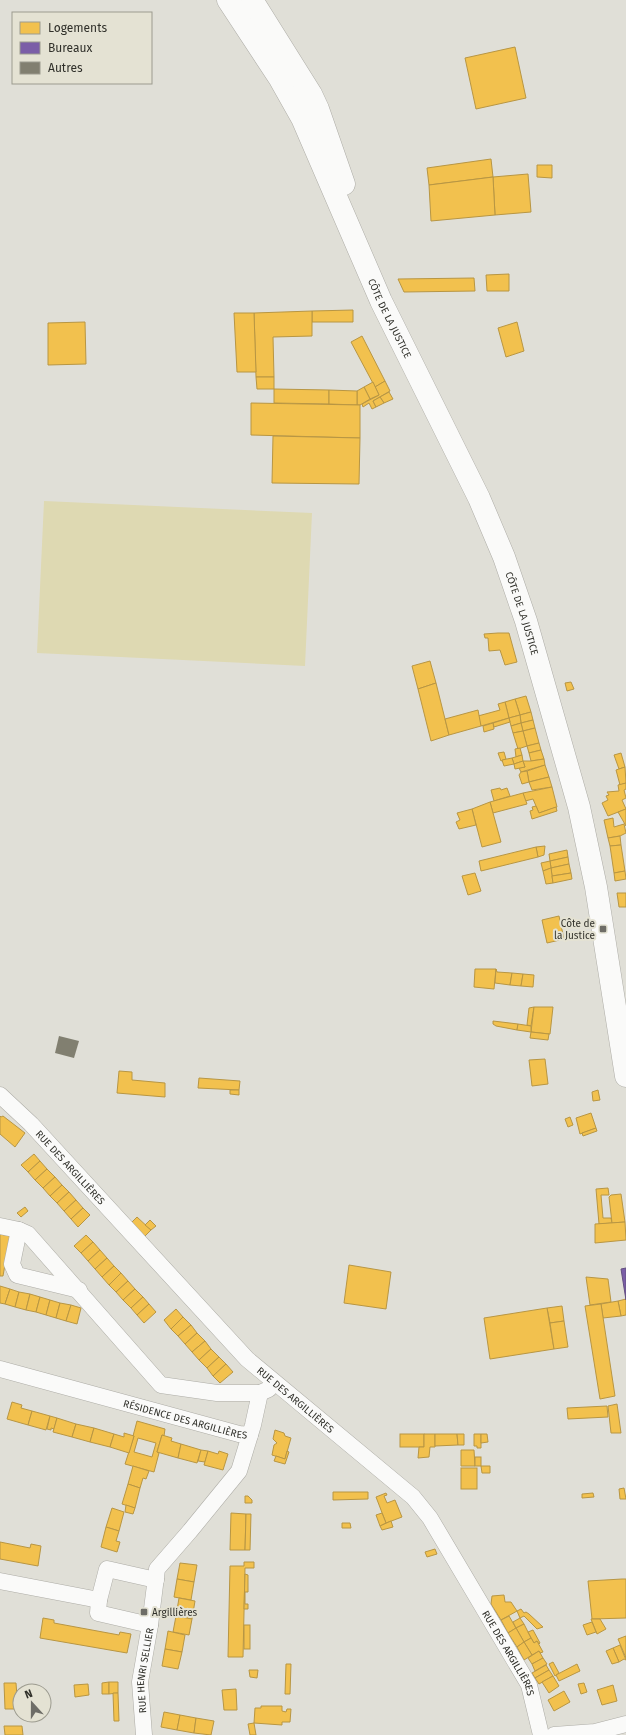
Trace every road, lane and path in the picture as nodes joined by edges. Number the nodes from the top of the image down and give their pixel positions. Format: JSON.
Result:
{"nodes":[{"id":1,"x":228,"y":0,"type":"edge"},
{"id":2,"x":252,"y":0,"type":"edge"},
{"id":3,"x":366,"y":269,"type":"junction"},
{"id":4,"x":626,"y":1076,"type":"edge"},
{"id":5,"x":0,"y":1095,"type":"edge"},
{"id":6,"x":0,"y":1226,"type":"edge"},
{"id":7,"x":19,"y":1230,"type":"junction"},
{"id":8,"x":79,"y":1290,"type":"junction"},
{"id":9,"x":0,"y":1369,"type":"edge"},
{"id":10,"x":277,"y":1385,"type":"junction"},
{"id":11,"x":260,"y":1393,"type":"junction"},
{"id":12,"x":250,"y":1435,"type":"junction"},
{"id":13,"x":156,"y":1580,"type":"junction"},
{"id":14,"x":0,"y":1582,"type":"edge"},
{"id":15,"x":99,"y":1600,"type":"junction"},
{"id":16,"x":150,"y":1625,"type":"junction"},
{"id":17,"x":626,"y":1724,"type":"edge"},
{"id":18,"x":601,"y":1734,"type":"edge"},
{"id":19,"x":144,"y":1735,"type":"edge"},
{"id":20,"x":541,"y":1735,"type":"edge"},
{"id":21,"x":554,"y":1735,"type":"edge"}],
"edges":[{"from":1,"to":3,"type":"main road","name":"CÔTE DE LA JUSTICE"},
{"from":2,"to":3,"type":"main road","name":"CÔTE DE LA JUSTICE"},
{"from":3,"to":4,"type":"main road","name":"CÔTE DE LA JUSTICE"},
{"from":5,"to":10,"type":"street","name":"RUE DES ARGILLIÈRES"},
{"from":6,"to":7,"type":"street"},
{"from":7,"to":8,"type":"street"},
{"from":7,"to":8,"type":"street"},
{"from":8,"to":11,"type":"street"},
{"from":9,"to":12,"type":"street","name":"RÉSIDENCE DES ARGILLIÈRES"},
{"from":10,"to":11,"type":"street"},
{"from":10,"to":20,"type":"street","name":"RUE DES ARGILLIÈRES"},
{"from":11,"to":12,"type":"street"},
{"from":12,"to":13,"type":"street","name":"RÉSIDENCE DES ARGILLIÈRES"},
{"from":13,"to":15,"type":"street"},
{"from":13,"to":16,"type":"street","name":"RÉSIDENCE DES ARGILLIÈRES"},
{"from":14,"to":15,"type":"street"},
{"from":15,"to":16,"type":"street","name":"RUE HENRI SELLIER"},
{"from":16,"to":19,"type":"street","name":"RUE HENRI SELLIER"},
{"from":17,"to":18,"type":"street"},
{"from":18,"to":21,"type":"street"}]}
